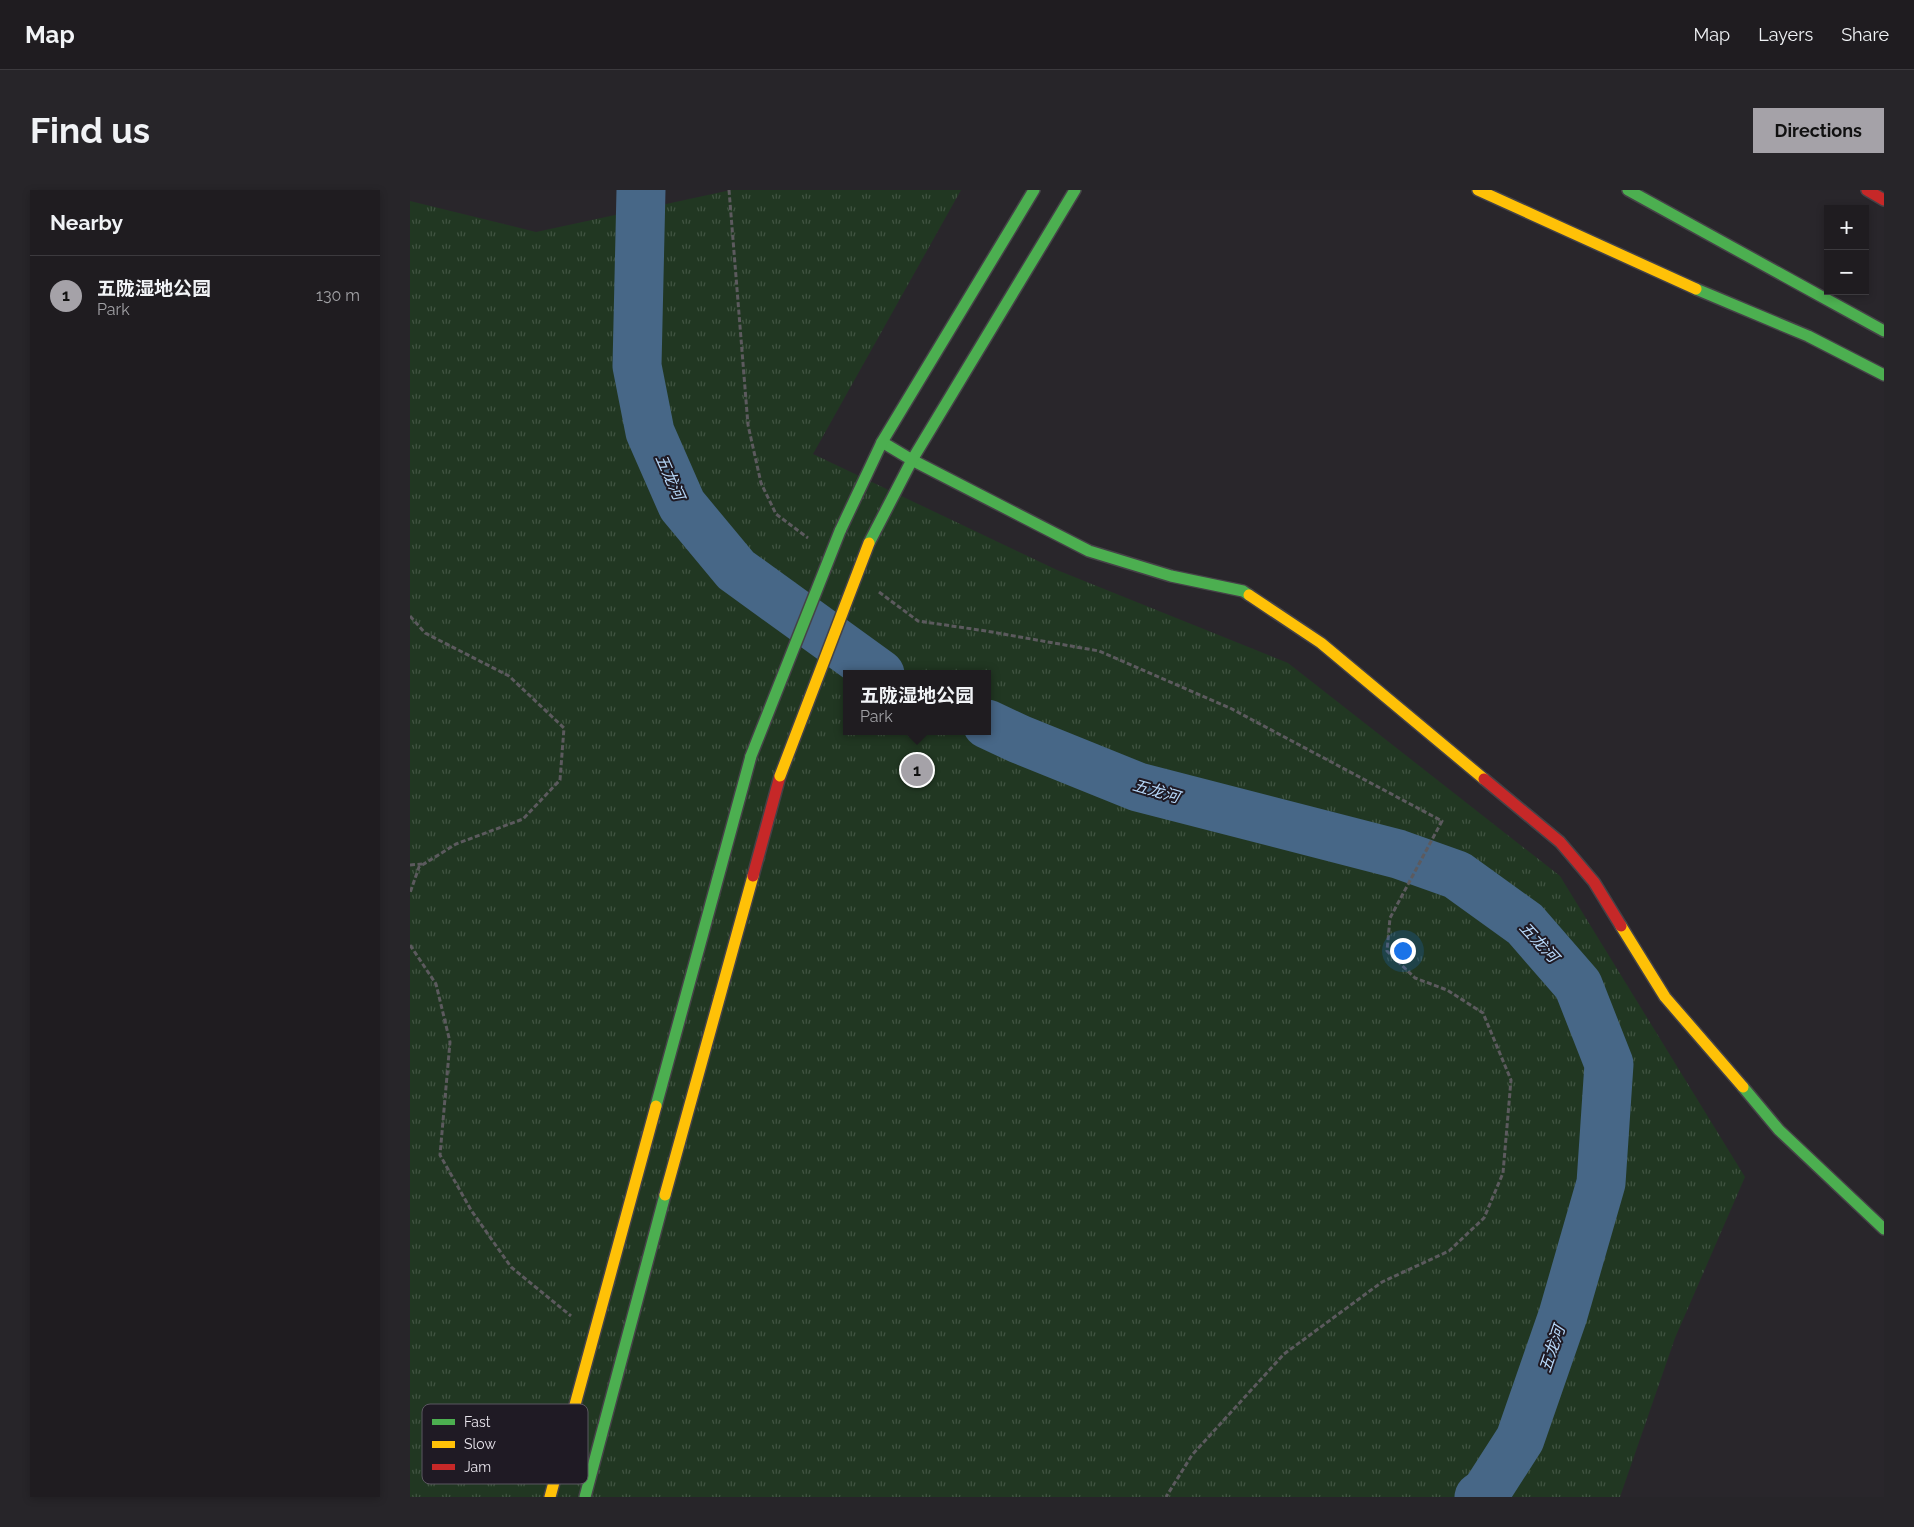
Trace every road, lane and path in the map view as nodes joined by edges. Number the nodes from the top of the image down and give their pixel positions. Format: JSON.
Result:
{"nodes":[{"id":1,"x":729,"y":190,"type":"edge"},
{"id":2,"x":1034,"y":190,"type":"edge"},
{"id":3,"x":1075,"y":190,"type":"edge"},
{"id":4,"x":1478,"y":190,"type":"edge"},
{"id":5,"x":1628,"y":190,"type":"edge"},
{"id":6,"x":1867,"y":190,"type":"edge"},
{"id":7,"x":1884,"y":200,"type":"edge"},
{"id":8,"x":1884,"y":331,"type":"edge"},
{"id":9,"x":1884,"y":375,"type":"edge"},
{"id":10,"x":882,"y":442,"type":"junction"},
{"id":11,"x":912,"y":460,"type":"junction"},
{"id":12,"x":816,"y":544,"type":"dead end"},
{"id":13,"x":879,"y":592,"type":"dead end"},
{"id":14,"x":410,"y":616,"type":"edge"},
{"id":15,"x":423,"y":864,"type":"junction"},
{"id":16,"x":410,"y":865,"type":"edge"},
{"id":17,"x":410,"y":893,"type":"edge"},
{"id":18,"x":410,"y":946,"type":"edge"},
{"id":19,"x":1884,"y":1229,"type":"edge"},
{"id":20,"x":592,"y":1334,"type":"junction"},
{"id":21,"x":574,"y":1404,"type":"edge"},
{"id":22,"x":553,"y":1484,"type":"edge"},
{"id":23,"x":550,"y":1497,"type":"edge"},
{"id":24,"x":585,"y":1497,"type":"edge"},
{"id":25,"x":1166,"y":1497,"type":"edge"}],
"edges":[{"from":1,"to":12,"type":"path"},
{"from":2,"to":10,"type":"main road"},
{"from":3,"to":11,"type":"main road"},
{"from":4,"to":9,"type":"main road"},
{"from":5,"to":8,"type":"main road"},
{"from":6,"to":7,"type":"main road"},
{"from":10,"to":11,"type":"main road"},
{"from":10,"to":20,"type":"main road","bridge":true},
{"from":11,"to":19,"type":"main road"},
{"from":11,"to":24,"type":"main road","bridge":true},
{"from":13,"to":25,"type":"path"},
{"from":14,"to":15,"type":"path"},
{"from":15,"to":16,"type":"path"},
{"from":15,"to":17,"type":"path"},
{"from":18,"to":20,"type":"path"},
{"from":20,"to":21,"type":"main road"},
{"from":22,"to":23,"type":"main road"}]}
